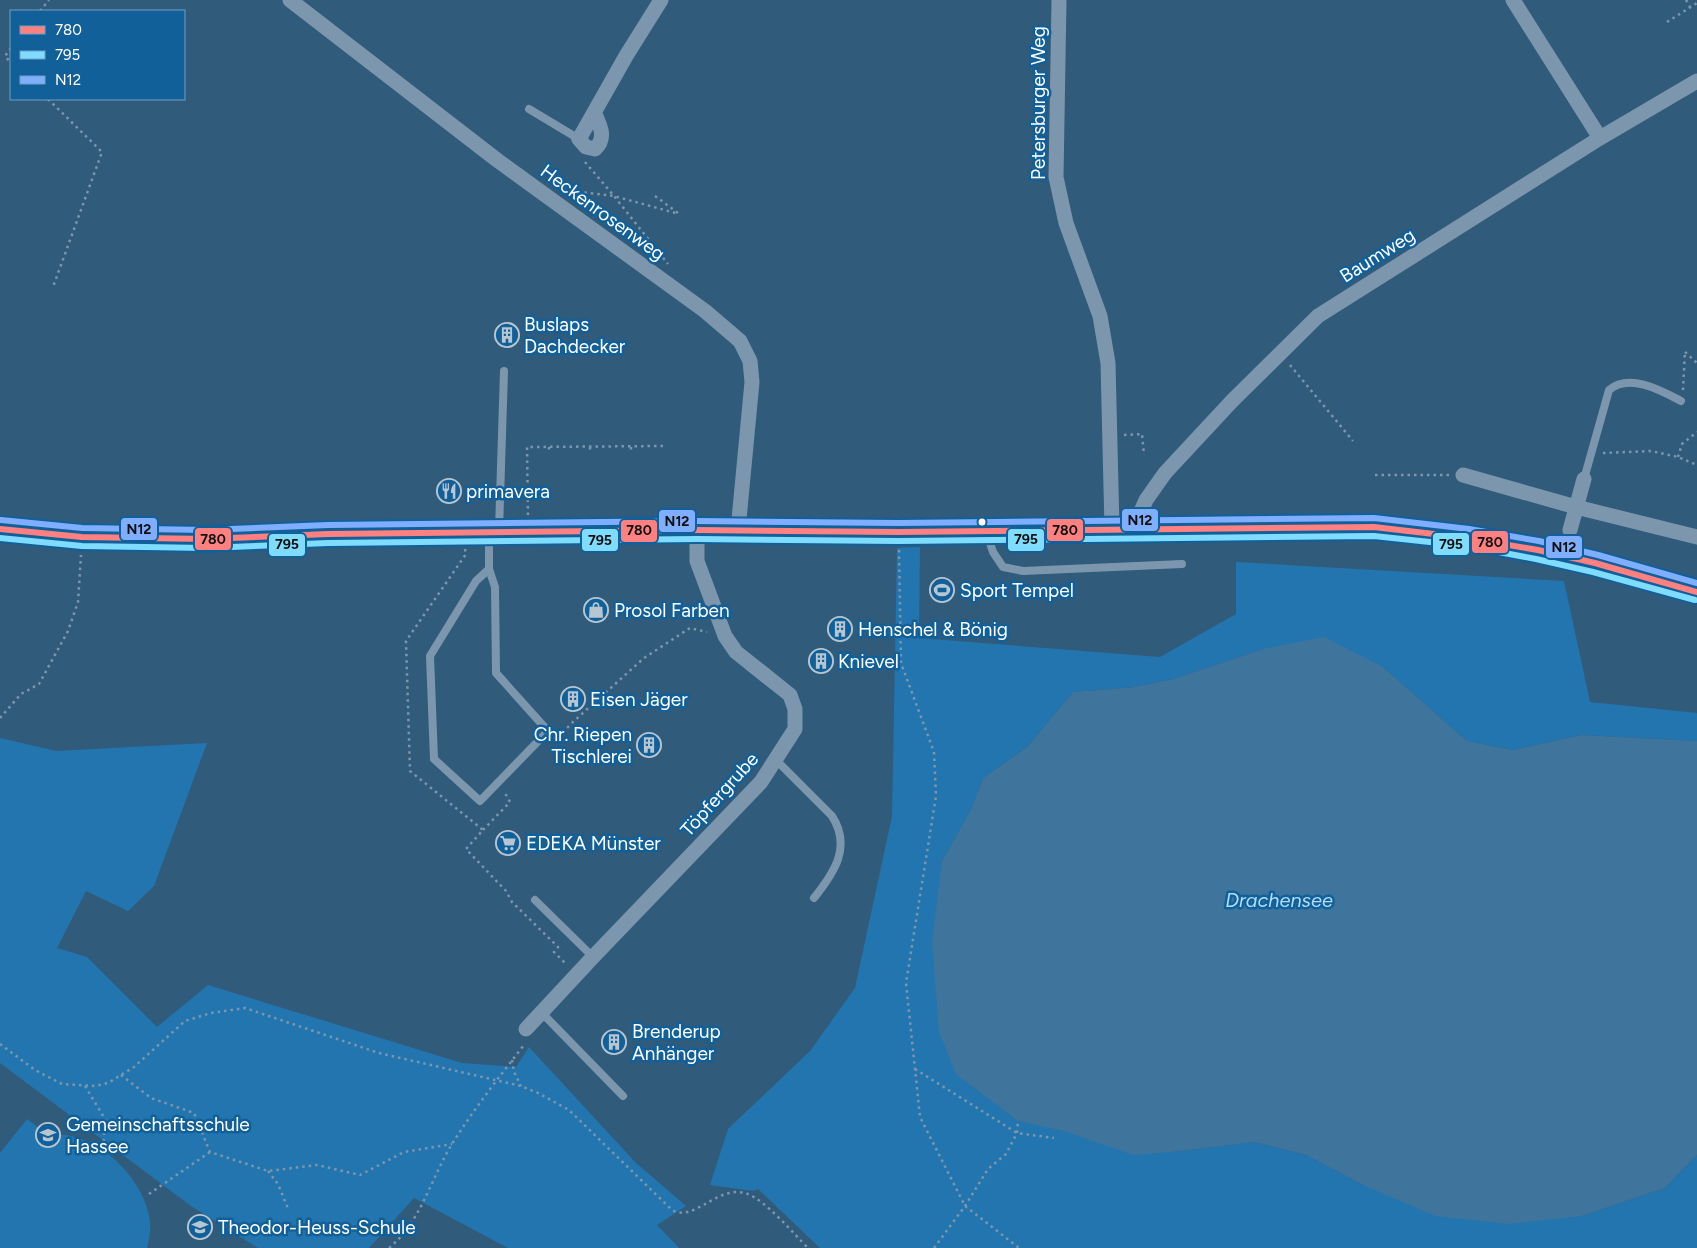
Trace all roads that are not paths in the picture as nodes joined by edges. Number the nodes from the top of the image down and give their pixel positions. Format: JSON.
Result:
{"nodes":[{"id":1,"x":290,"y":0,"type":"edge"},
{"id":2,"x":661,"y":0,"type":"edge"},
{"id":3,"x":1059,"y":0,"type":"edge"},
{"id":4,"x":1513,"y":0,"type":"edge"},
{"id":5,"x":1697,"y":81,"type":"edge"},
{"id":6,"x":529,"y":110,"type":"dead end"},
{"id":7,"x":594,"y":112,"type":"junction"},
{"id":8,"x":1600,"y":138,"type":"junction"},
{"id":9,"x":579,"y":140,"type":"junction"},
{"id":10,"x":504,"y":371,"type":"dead end"},
{"id":11,"x":1681,"y":401,"type":"road end"},
{"id":12,"x":1462,"y":475,"type":"road end"},
{"id":13,"x":1584,"y":479,"type":"joint"},
{"id":14,"x":1576,"y":507,"type":"junction"},
{"id":15,"x":1112,"y":528,"type":"junction"},
{"id":16,"x":1139,"y":528,"type":"junction"},
{"id":17,"x":0,"y":530,"type":"edge"},
{"id":18,"x":697,"y":530,"type":"junction"},
{"id":19,"x":738,"y":530,"type":"junction"},
{"id":20,"x":985,"y":530,"type":"junction"},
{"id":21,"x":1570,"y":530,"type":"joint"},
{"id":22,"x":494,"y":532,"type":"junction"},
{"id":23,"x":1697,"y":537,"type":"edge"},
{"id":24,"x":1562,"y":555,"type":"junction"},
{"id":25,"x":1182,"y":564,"type":"dead end"},
{"id":26,"x":489,"y":569,"type":"junction"},
{"id":27,"x":1697,"y":592,"type":"edge"},
{"id":28,"x":776,"y":760,"type":"junction"},
{"id":29,"x":814,"y":898,"type":"dead end"},
{"id":30,"x":535,"y":900,"type":"dead end"},
{"id":31,"x":593,"y":957,"type":"junction"},
{"id":32,"x":541,"y":1012,"type":"junction"},
{"id":33,"x":526,"y":1030,"type":"road end"},
{"id":34,"x":623,"y":1096,"type":"dead end"}],
"edges":[{"from":1,"to":19,"type":"street","name":"Heckenrosenweg"},
{"from":2,"to":7,"type":"street"},
{"from":3,"to":15,"type":"street","name":"Petersburger Weg"},
{"from":4,"to":8,"type":"street"},
{"from":5,"to":8,"type":"street","name":"Baumweg"},
{"from":6,"to":9,"type":"lane"},
{"from":7,"to":9,"type":"street"},
{"from":7,"to":9,"type":"street"},
{"from":8,"to":16,"type":"street","name":"Baumweg"},
{"from":10,"to":22,"type":"lane"},
{"from":11,"to":13,"type":"lane"},
{"from":12,"to":14,"type":"street"},
{"from":13,"to":14,"type":"street"},
{"from":14,"to":21,"type":"street"},
{"from":14,"to":23,"type":"street"},
{"from":15,"to":16,"type":"main road"},
{"from":15,"to":20,"type":"main road"},
{"from":16,"to":24,"type":"main road"},
{"from":17,"to":22,"type":"main road"},
{"from":18,"to":19,"type":"main road"},
{"from":18,"to":22,"type":"main road"},
{"from":18,"to":28,"type":"street","name":"Töpfergrube"},
{"from":19,"to":20,"type":"main road"},
{"from":20,"to":25,"type":"lane"},
{"from":21,"to":24,"type":"lane"},
{"from":22,"to":26,"type":"lane"},
{"from":24,"to":27,"type":"main road"},
{"from":26,"to":26,"type":"lane"},
{"from":28,"to":29,"type":"lane"},
{"from":28,"to":31,"type":"street","name":"Töpfergrube"},
{"from":30,"to":31,"type":"lane"},
{"from":31,"to":32,"type":"street","name":"Töpfergrube"},
{"from":32,"to":33,"type":"street","name":"Töpfergrube"},
{"from":32,"to":34,"type":"lane"}]}
